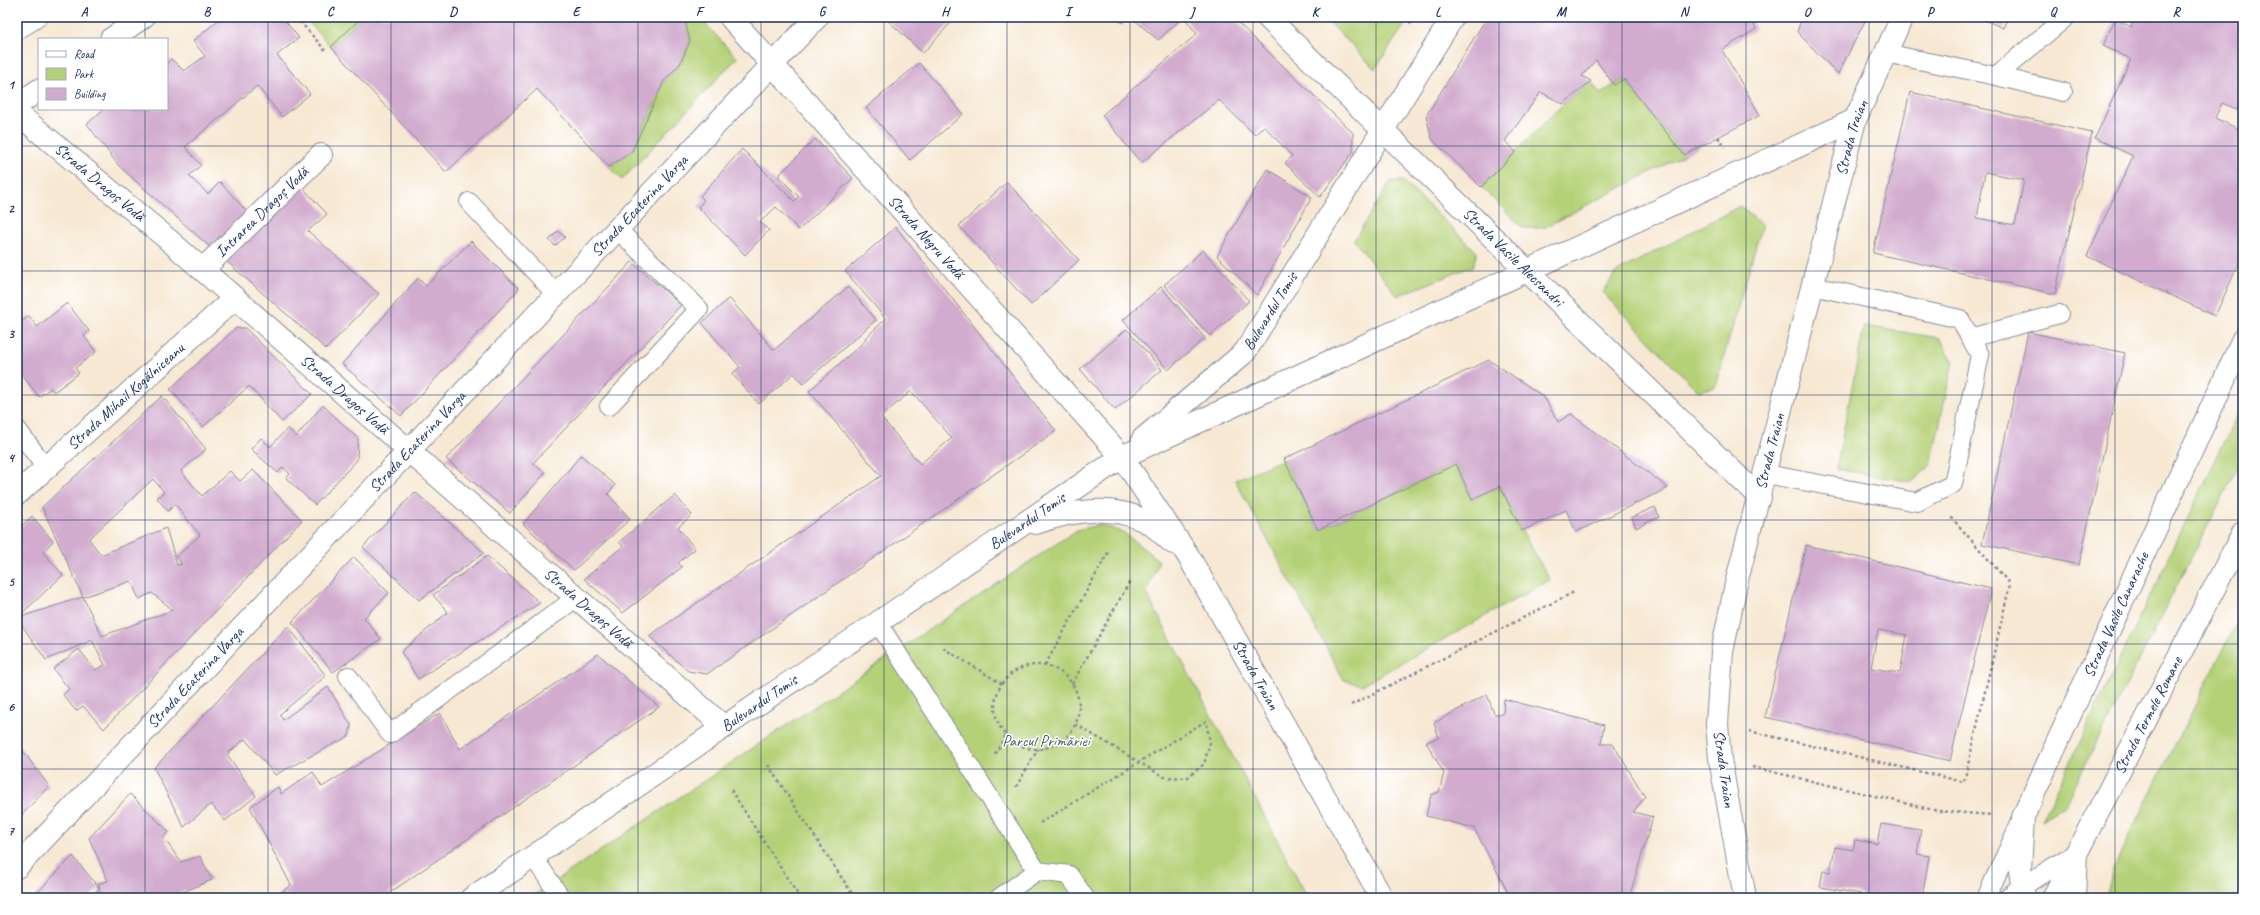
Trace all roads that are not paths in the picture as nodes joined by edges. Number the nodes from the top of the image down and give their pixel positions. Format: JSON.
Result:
{"nodes":[{"id":1,"x":35,"y":17,"type":"edge"},
{"id":2,"x":143,"y":17,"type":"edge"},
{"id":3,"x":730,"y":17,"type":"edge"},
{"id":4,"x":817,"y":17,"type":"edge"},
{"id":5,"x":1267,"y":17,"type":"edge"},
{"id":6,"x":1453,"y":17,"type":"edge"},
{"id":7,"x":1902,"y":17,"type":"edge"},
{"id":8,"x":2066,"y":17,"type":"edge"},
{"id":9,"x":17,"y":28,"type":"edge"},
{"id":10,"x":112,"y":38,"type":"edge"},
{"id":11,"x":1885,"y":54,"type":"junction"},
{"id":12,"x":772,"y":64,"type":"junction"},
{"id":13,"x":1996,"y":76,"type":"junction"},
{"id":14,"x":38,"y":91,"type":"edge"},
{"id":15,"x":2063,"y":92,"type":"dead end"},
{"id":16,"x":17,"y":105,"type":"edge"},
{"id":17,"x":17,"y":113,"type":"edge"},
{"id":18,"x":1855,"y":120,"type":"junction"},
{"id":19,"x":1383,"y":130,"type":"junction"},
{"id":20,"x":321,"y":156,"type":"dead end"},
{"id":21,"x":469,"y":202,"type":"dead end"},
{"id":22,"x":617,"y":228,"type":"junction"},
{"id":23,"x":203,"y":269,"type":"junction"},
{"id":24,"x":1525,"y":271,"type":"junction"},
{"id":25,"x":1813,"y":286,"type":"junction"},
{"id":26,"x":556,"y":294,"type":"junction"},
{"id":27,"x":234,"y":298,"type":"junction"},
{"id":28,"x":2059,"y":314,"type":"dead end"},
{"id":29,"x":1970,"y":338,"type":"junction"},
{"id":30,"x":2243,"y":339,"type":"edge"},
{"id":31,"x":609,"y":406,"type":"dead end"},
{"id":32,"x":17,"y":429,"type":"edge"},
{"id":33,"x":408,"y":451,"type":"junction"},
{"id":34,"x":1122,"y":457,"type":"junction"},
{"id":35,"x":46,"y":468,"type":"junction"},
{"id":36,"x":1765,"y":474,"type":"junction"},
{"id":37,"x":17,"y":494,"type":"edge"},
{"id":38,"x":1760,"y":498,"type":"junction"},
{"id":39,"x":1015,"y":530,"type":"junction"},
{"id":40,"x":2243,"y":533,"type":"edge"},
{"id":41,"x":1189,"y":557,"type":"junction"},
{"id":42,"x":576,"y":598,"type":"junction"},
{"id":43,"x":878,"y":623,"type":"junction"},
{"id":44,"x":348,"y":676,"type":"dead end"},
{"id":45,"x":724,"y":727,"type":"junction"},
{"id":46,"x":2023,"y":817,"type":"junction"},
{"id":47,"x":2078,"y":851,"type":"junction"},
{"id":48,"x":532,"y":855,"type":"junction"},
{"id":49,"x":17,"y":867,"type":"edge"},
{"id":50,"x":1037,"y":871,"type":"junction"},
{"id":51,"x":2018,"y":894,"type":"edge"},
{"id":52,"x":472,"y":898,"type":"edge"},
{"id":53,"x":561,"y":898,"type":"edge"},
{"id":54,"x":999,"y":898,"type":"edge"},
{"id":55,"x":1085,"y":898,"type":"edge"},
{"id":56,"x":1382,"y":898,"type":"edge"},
{"id":57,"x":1745,"y":898,"type":"edge"},
{"id":58,"x":1986,"y":898,"type":"edge"},
{"id":59,"x":2053,"y":898,"type":"edge"},
{"id":60,"x":2076,"y":898,"type":"edge"}],
"edges":[{"from":1,"to":9,"type":"street"},
{"from":2,"to":10,"type":"street"},
{"from":3,"to":12,"type":"street","name":"Strada Negru Vodă"},
{"from":4,"to":12,"type":"street","name":"Strada Ecaterina Varga"},
{"from":5,"to":19,"type":"street","name":"Strada Vasile Alecsandri"},
{"from":6,"to":19,"type":"street","name":"Bulevardul Tomis"},
{"from":7,"to":11,"type":"street","name":"Strada Traian"},
{"from":8,"to":13,"type":"lane"},
{"from":11,"to":13,"type":"lane"},
{"from":11,"to":18,"type":"street","name":"Strada Traian"},
{"from":12,"to":22,"type":"street","name":"Strada Ecaterina Varga"},
{"from":12,"to":34,"type":"street","name":"Strada Negru Vodă"},
{"from":13,"to":15,"type":"lane"},
{"from":14,"to":16,"type":"street"},
{"from":17,"to":23,"type":"street","name":"Strada Dragoș Vodă"},
{"from":18,"to":24,"type":"street"},
{"from":18,"to":25,"type":"street","name":"Strada Traian"},
{"from":19,"to":24,"type":"street","name":"Strada Vasile Alecsandri"},
{"from":19,"to":34,"type":"street","name":"Bulevardul Tomis"},
{"from":20,"to":23,"type":"street","name":"Intrarea Dragoș Vodă"},
{"from":21,"to":26,"type":"lane"},
{"from":22,"to":26,"type":"street","name":"Strada Ecaterina Varga"},
{"from":22,"to":31,"type":"lane"},
{"from":23,"to":27,"type":"street","name":"Strada Dragoș Vodă"},
{"from":24,"to":34,"type":"street"},
{"from":24,"to":38,"type":"street","name":"Strada Vasile Alecsandri"},
{"from":25,"to":29,"type":"lane"},
{"from":25,"to":36,"type":"street","name":"Strada Traian"},
{"from":26,"to":33,"type":"street","name":"Strada Ecaterina Varga"},
{"from":27,"to":33,"type":"street","name":"Strada Dragoș Vodă"},
{"from":27,"to":35,"type":"street","name":"Strada Mihail Kogălniceanu"},
{"from":28,"to":29,"type":"lane"},
{"from":29,"to":36,"type":"lane"},
{"from":30,"to":46,"type":"street","name":"Strada Vasile Canarache"},
{"from":32,"to":35,"type":"lane"},
{"from":33,"to":42,"type":"street","name":"Strada Dragoș Vodă"},
{"from":33,"to":49,"type":"street","name":"Strada Ecaterina Varga"},
{"from":34,"to":39,"type":"street","name":"Bulevardul Tomis"},
{"from":34,"to":41,"type":"street","name":"Strada Traian"},
{"from":35,"to":37,"type":"street","name":"Strada Mihail Kogălniceanu"},
{"from":36,"to":38,"type":"street","name":"Strada Traian"},
{"from":38,"to":57,"type":"street","name":"Strada Traian"},
{"from":39,"to":41,"type":"street"},
{"from":39,"to":43,"type":"street","name":"Bulevardul Tomis"},
{"from":40,"to":47,"type":"street","name":"Strada Termele Romane"},
{"from":41,"to":56,"type":"street","name":"Strada Traian"},
{"from":42,"to":44,"type":"lane"},
{"from":42,"to":45,"type":"street","name":"Strada Dragoș Vodă"},
{"from":43,"to":45,"type":"street","name":"Bulevardul Tomis"},
{"from":43,"to":50,"type":"lane"},
{"from":45,"to":48,"type":"street","name":"Bulevardul Tomis"},
{"from":46,"to":51,"type":"street","name":"Strada Vasile Canarache"},
{"from":46,"to":58,"type":"lane"},
{"from":47,"to":51,"type":"lane"},
{"from":47,"to":59,"type":"street","name":"Strada Termele Romane"},
{"from":47,"to":60,"type":"lane"},
{"from":48,"to":52,"type":"street","name":"Bulevardul Tomis"},
{"from":48,"to":53,"type":"lane"},
{"from":50,"to":54,"type":"lane"},
{"from":50,"to":55,"type":"lane"}]}
